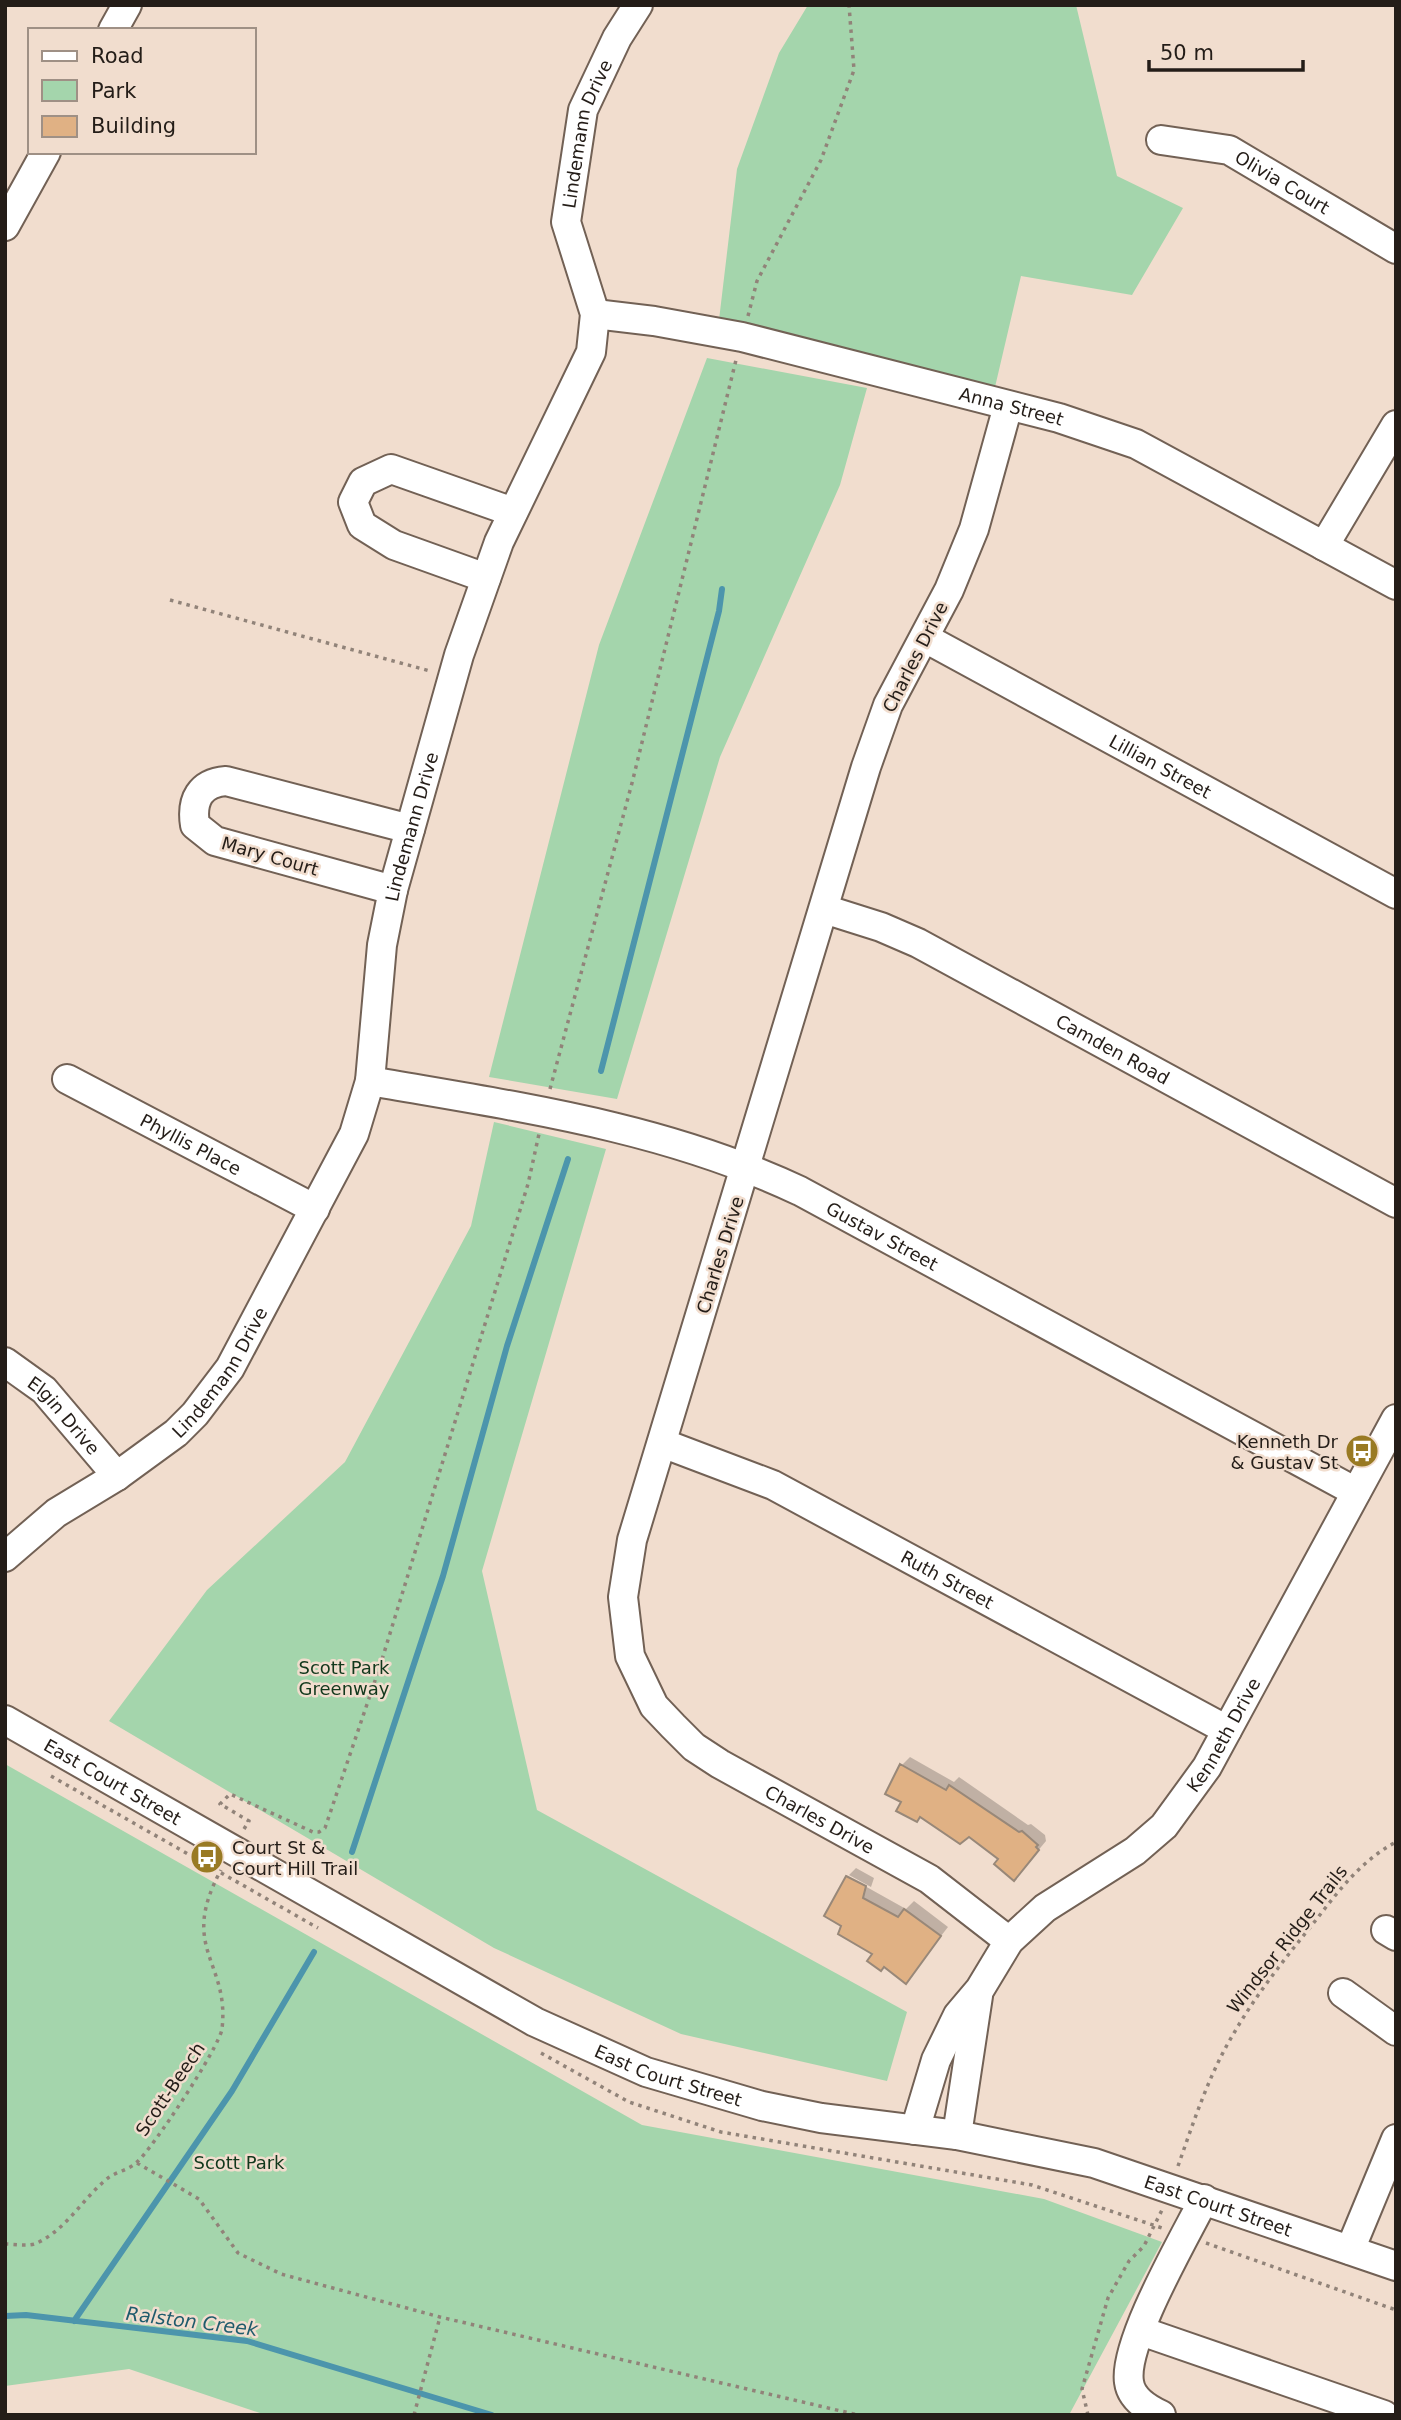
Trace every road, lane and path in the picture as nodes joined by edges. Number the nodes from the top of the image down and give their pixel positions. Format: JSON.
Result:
{"nodes":[{"id":1,"x":127,"y":5,"type":"edge"},
{"id":2,"x":638,"y":5,"type":"edge"},
{"id":3,"x":849,"y":5,"type":"edge"},
{"id":4,"x":114,"y":28,"type":"edge"},
{"id":5,"x":1161,"y":140,"type":"dead end"},
{"id":6,"x":45,"y":154,"type":"edge"},
{"id":7,"x":5,"y":226,"type":"edge"},
{"id":8,"x":1396,"y":249,"type":"edge"},
{"id":9,"x":595,"y":314,"type":"junction"},
{"id":10,"x":742,"y":337,"type":"junction"},
{"id":11,"x":1009,"y":405,"type":"junction"},
{"id":12,"x":1396,"y":425,"type":"edge"},
{"id":13,"x":513,"y":512,"type":"junction"},
{"id":14,"x":1324,"y":546,"type":"junction"},
{"id":15,"x":486,"y":578,"type":"junction"},
{"id":16,"x":1396,"y":585,"type":"edge"},
{"id":17,"x":170,"y":600,"type":"dead end"},
{"id":18,"x":925,"y":638,"type":"junction"},
{"id":19,"x":453,"y":677,"type":"junction"},
{"id":20,"x":410,"y":829,"type":"junction"},
{"id":21,"x":393,"y":890,"type":"junction"},
{"id":22,"x":1396,"y":894,"type":"edge"},
{"id":23,"x":824,"y":909,"type":"junction"},
{"id":24,"x":67,"y":1079,"type":"dead end"},
{"id":25,"x":370,"y":1081,"type":"junction"},
{"id":26,"x":544,"y":1111,"type":"junction"},
{"id":27,"x":747,"y":1167,"type":"junction"},
{"id":28,"x":1396,"y":1203,"type":"edge"},
{"id":29,"x":315,"y":1209,"type":"junction"},
{"id":30,"x":5,"y":1362,"type":"edge"},
{"id":31,"x":1396,"y":1419,"type":"edge"},
{"id":32,"x":662,"y":1443,"type":"junction"},
{"id":33,"x":117,"y":1476,"type":"junction"},
{"id":34,"x":1356,"y":1492,"type":"junction"},
{"id":35,"x":5,"y":1557,"type":"edge"},
{"id":36,"x":5,"y":1720,"type":"edge"},
{"id":37,"x":1227,"y":1730,"type":"junction"},
{"id":38,"x":41,"y":1771,"type":"dead end"},
{"id":39,"x":1396,"y":1842,"type":"edge"},
{"id":40,"x":227,"y":1846,"type":"junction"},
{"id":41,"x":219,"y":1874,"type":"junction"},
{"id":42,"x":1009,"y":1941,"type":"junction"},
{"id":43,"x":980,"y":1989,"type":"junction"},
{"id":44,"x":1343,"y":1993,"type":"dead end"},
{"id":45,"x":1396,"y":2031,"type":"edge"},
{"id":46,"x":915,"y":2130,"type":"junction"},
{"id":47,"x":957,"y":2135,"type":"junction"},
{"id":48,"x":1396,"y":2139,"type":"edge"},
{"id":49,"x":137,"y":2163,"type":"junction"},
{"id":50,"x":1170,"y":2188,"type":"junction"},
{"id":51,"x":1204,"y":2199,"type":"junction"},
{"id":52,"x":5,"y":2244,"type":"edge"},
{"id":53,"x":1350,"y":2250,"type":"junction"},
{"id":54,"x":1396,"y":2266,"type":"edge"},
{"id":55,"x":440,"y":2317,"type":"junction"},
{"id":56,"x":1141,"y":2331,"type":"junction"},
{"id":57,"x":414,"y":2415,"type":"edge"},
{"id":58,"x":858,"y":2415,"type":"edge"},
{"id":59,"x":1088,"y":2415,"type":"edge"},
{"id":60,"x":1161,"y":2415,"type":"edge"},
{"id":61,"x":1384,"y":2415,"type":"edge"}],
"edges":[{"from":1,"to":4,"type":"street"},
{"from":2,"to":9,"type":"street","name":"Lindemann Drive"},
{"from":3,"to":10,"type":"path"},
{"from":5,"to":8,"type":"street","name":"Olivia Court"},
{"from":6,"to":7,"type":"street"},
{"from":9,"to":10,"type":"street","name":"Anna Street"},
{"from":9,"to":13,"type":"street","name":"Lindemann Drive"},
{"from":10,"to":11,"type":"street","name":"Anna Street"},
{"from":10,"to":26,"type":"path"},
{"from":11,"to":14,"type":"street","name":"Anna Street"},
{"from":11,"to":18,"type":"street","name":"Charles Drive"},
{"from":12,"to":14,"type":"street"},
{"from":13,"to":15,"type":"street","name":"Lindemann Drive"},
{"from":13,"to":15,"type":"street"},
{"from":14,"to":16,"type":"street","name":"Anna Street"},
{"from":15,"to":19,"type":"street","name":"Lindemann Drive"},
{"from":17,"to":19,"type":"path"},
{"from":18,"to":22,"type":"street","name":"Lillian Street"},
{"from":18,"to":23,"type":"street","name":"Charles Drive"},
{"from":19,"to":20,"type":"street","name":"Lindemann Drive"},
{"from":20,"to":21,"type":"street","name":"Lindemann Drive"},
{"from":20,"to":21,"type":"street","name":"Mary Court"},
{"from":21,"to":25,"type":"street","name":"Lindemann Drive"},
{"from":23,"to":27,"type":"street","name":"Charles Drive"},
{"from":23,"to":28,"type":"street","name":"Camden Road"},
{"from":24,"to":29,"type":"street","name":"Phyllis Place"},
{"from":25,"to":26,"type":"street","name":"Gustav Street"},
{"from":25,"to":29,"type":"street","name":"Lindemann Drive"},
{"from":26,"to":27,"type":"street","name":"Gustav Street"},
{"from":26,"to":40,"type":"path","name":"Scott-Beech"},
{"from":27,"to":32,"type":"street","name":"Charles Drive"},
{"from":27,"to":34,"type":"street","name":"Gustav Street"},
{"from":29,"to":33,"type":"street","name":"Lindemann Drive"},
{"from":30,"to":33,"type":"street","name":"Elgin Drive"},
{"from":31,"to":34,"type":"street","name":"Kenneth Drive"},
{"from":32,"to":37,"type":"street","name":"Ruth Street"},
{"from":32,"to":42,"type":"street","name":"Charles Drive"},
{"from":33,"to":35,"type":"street","name":"Lindemann Drive"},
{"from":34,"to":37,"type":"street","name":"Kenneth Drive"},
{"from":36,"to":40,"type":"street","name":"East Court Street"},
{"from":37,"to":42,"type":"street","name":"Kenneth Drive"},
{"from":38,"to":41,"type":"path"},
{"from":39,"to":50,"type":"path","name":"Windsor Ridge Trails"},
{"from":40,"to":41,"type":"path","name":"Scott-Beech"},
{"from":40,"to":46,"type":"street","name":"East Court Street"},
{"from":41,"to":49,"type":"path","name":"Scott-Beech"},
{"from":42,"to":43,"type":"street","name":"Kenneth Drive"},
{"from":43,"to":46,"type":"street","name":"Kenneth Drive"},
{"from":43,"to":47,"type":"street","name":"Kenneth Drive"},
{"from":44,"to":45,"type":"street"},
{"from":46,"to":47,"type":"street","name":"East Court Street"},
{"from":47,"to":50,"type":"street","name":"East Court Street"},
{"from":48,"to":53,"type":"street"},
{"from":49,"to":52,"type":"path","name":"Scott-Beech"},
{"from":49,"to":55,"type":"path"},
{"from":50,"to":51,"type":"street","name":"East Court Street"},
{"from":50,"to":59,"type":"path","name":"Windsor Ridge Trails"},
{"from":51,"to":53,"type":"street","name":"East Court Street"},
{"from":51,"to":56,"type":"street"},
{"from":53,"to":54,"type":"street","name":"East Court Street"},
{"from":55,"to":57,"type":"path"},
{"from":55,"to":58,"type":"path"},
{"from":56,"to":60,"type":"street"},
{"from":56,"to":61,"type":"street"}]}
